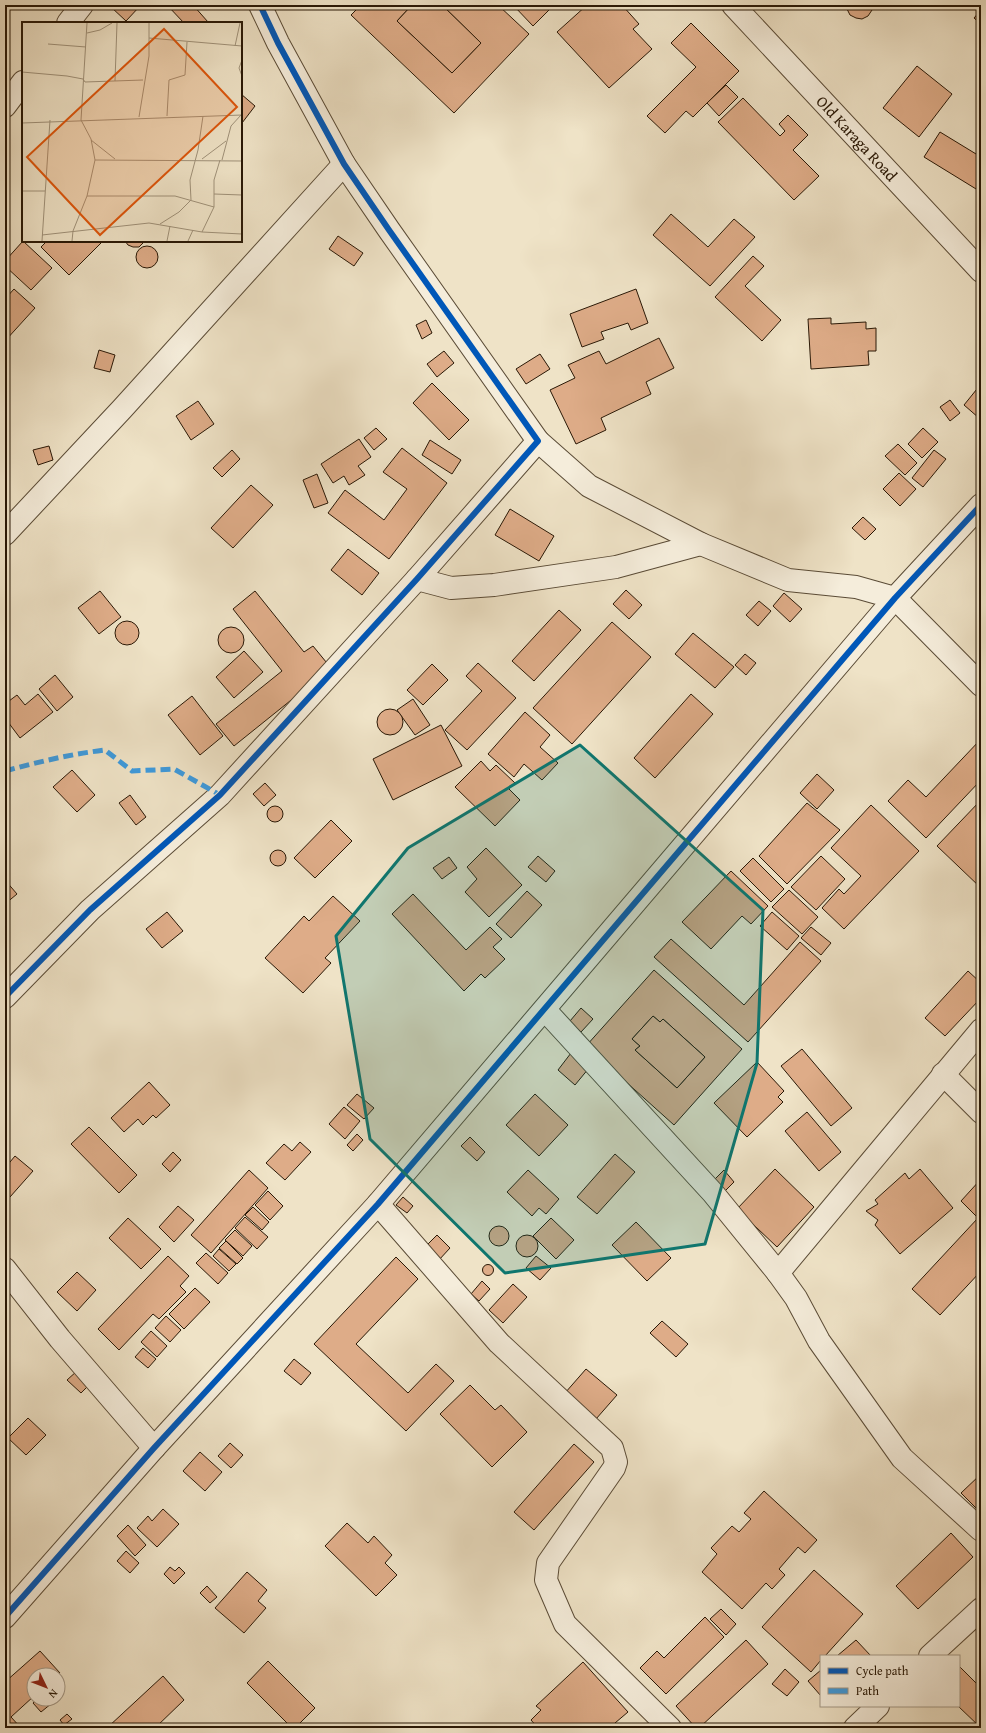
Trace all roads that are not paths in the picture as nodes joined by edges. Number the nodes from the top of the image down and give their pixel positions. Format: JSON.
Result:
{"nodes":[{"id":1,"x":82,"y":5,"type":"edge"},
{"id":2,"x":260,"y":5,"type":"edge"},
{"id":3,"x":733,"y":5,"type":"edge"},
{"id":4,"x":69,"y":22,"type":"edge"},
{"id":5,"x":22,"y":83,"type":"edge"},
{"id":6,"x":5,"y":106,"type":"edge"},
{"id":7,"x":344,"y":164,"type":"junction"},
{"id":8,"x":981,"y":271,"type":"edge"},
{"id":9,"x":538,"y":440,"type":"junction"},
{"id":10,"x":981,"y":505,"type":"edge"},
{"id":11,"x":5,"y":534,"type":"edge"},
{"id":12,"x":701,"y":544,"type":"junction"},
{"id":13,"x":417,"y":579,"type":"junction"},
{"id":14,"x":895,"y":598,"type":"junction"},
{"id":15,"x":981,"y":685,"type":"edge"},
{"id":16,"x":5,"y":996,"type":"edge"},
{"id":17,"x":545,"y":1010,"type":"junction"},
{"id":18,"x":981,"y":1030,"type":"edge"},
{"id":19,"x":943,"y":1074,"type":"junction"},
{"id":20,"x":981,"y":1112,"type":"edge"},
{"id":21,"x":378,"y":1204,"type":"junction"},
{"id":22,"x":5,"y":1269,"type":"edge"},
{"id":23,"x":778,"y":1273,"type":"junction"},
{"id":24,"x":154,"y":1448,"type":"junction"},
{"id":25,"x":981,"y":1530,"type":"edge"},
{"id":26,"x":981,"y":1609,"type":"edge"},
{"id":27,"x":5,"y":1617,"type":"edge"},
{"id":28,"x":931,"y":1655,"type":"edge"},
{"id":29,"x":877,"y":1707,"type":"edge"},
{"id":30,"x":670,"y":1728,"type":"edge"},
{"id":31,"x":855,"y":1728,"type":"edge"}],
"edges":[{"from":1,"to":4,"type":"street"},
{"from":2,"to":7,"type":"street"},
{"from":3,"to":8,"type":"street","name":"Old Karaga Road"},
{"from":5,"to":6,"type":"street"},
{"from":7,"to":9,"type":"street"},
{"from":7,"to":11,"type":"street"},
{"from":9,"to":12,"type":"street"},
{"from":9,"to":13,"type":"street"},
{"from":10,"to":14,"type":"street"},
{"from":12,"to":13,"type":"street"},
{"from":12,"to":14,"type":"street"},
{"from":13,"to":16,"type":"street"},
{"from":14,"to":15,"type":"street"},
{"from":14,"to":17,"type":"street"},
{"from":17,"to":21,"type":"street"},
{"from":17,"to":23,"type":"street"},
{"from":18,"to":19,"type":"street"},
{"from":19,"to":20,"type":"street"},
{"from":19,"to":23,"type":"street"},
{"from":21,"to":24,"type":"street"},
{"from":21,"to":30,"type":"street"},
{"from":22,"to":24,"type":"street"},
{"from":23,"to":25,"type":"street"},
{"from":24,"to":27,"type":"street"},
{"from":26,"to":28,"type":"street"},
{"from":29,"to":31,"type":"street"}]}
